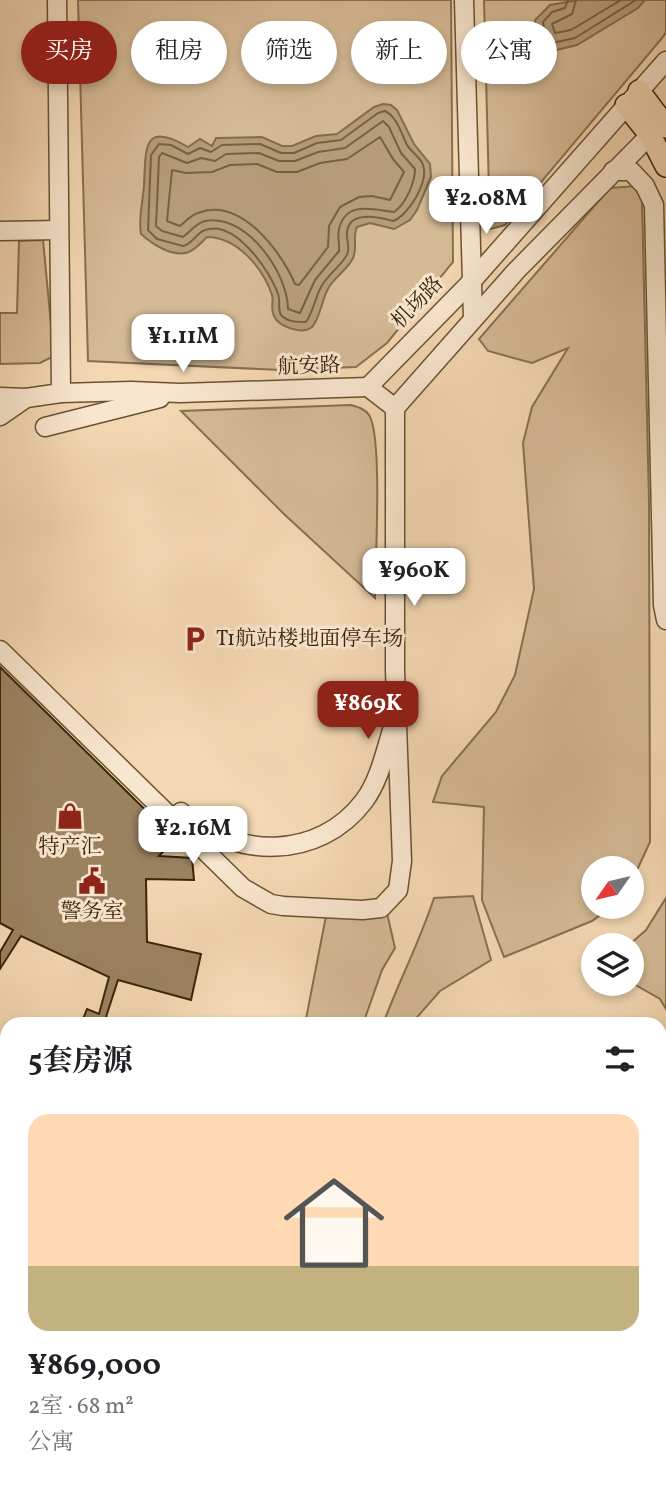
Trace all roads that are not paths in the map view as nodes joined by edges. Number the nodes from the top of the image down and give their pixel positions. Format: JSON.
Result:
{"nodes":[{"id":1,"x":57,"y":0,"type":"edge"},
{"id":2,"x":464,"y":0,"type":"edge"},
{"id":3,"x":666,"y":61,"type":"edge"},
{"id":4,"x":632,"y":98,"type":"junction"},
{"id":5,"x":661,"y":126,"type":"edge"},
{"id":6,"x":666,"y":166,"type":"edge"},
{"id":7,"x":613,"y":171,"type":"junction"},
{"id":8,"x":59,"y":230,"type":"junction"},
{"id":9,"x":0,"y":231,"type":"edge"},
{"id":10,"x":471,"y":282,"type":"junction"},
{"id":11,"x":473,"y":318,"type":"junction"},
{"id":12,"x":368,"y":387,"type":"junction"},
{"id":13,"x":61,"y":393,"type":"junction"},
{"id":14,"x":180,"y":393,"type":"junction"},
{"id":15,"x":0,"y":397,"type":"edge"},
{"id":16,"x":26,"y":398,"type":"junction"},
{"id":17,"x":395,"y":408,"type":"junction"},
{"id":18,"x":0,"y":416,"type":"edge"},
{"id":19,"x":45,"y":427,"type":"dead end"},
{"id":20,"x":666,"y":620,"type":"edge"},
{"id":21,"x":0,"y":642,"type":"edge"},
{"id":22,"x":0,"y":650,"type":"edge"},
{"id":23,"x":396,"y":720,"type":"junction"}],
"edges":[{"from":1,"to":8,"type":"street"},
{"from":2,"to":10,"type":"street"},
{"from":3,"to":4,"type":"street","name":"机场路"},
{"from":4,"to":5,"type":"main road"},
{"from":4,"to":10,"type":"street","name":"机场路"},
{"from":5,"to":6,"type":"main road"},
{"from":5,"to":7,"type":"street"},
{"from":7,"to":11,"type":"street"},
{"from":7,"to":20,"type":"street"},
{"from":8,"to":9,"type":"street"},
{"from":8,"to":13,"type":"street"},
{"from":10,"to":11,"type":"street"},
{"from":10,"to":12,"type":"street","name":"机场路"},
{"from":11,"to":17,"type":"street"},
{"from":12,"to":14,"type":"street","name":"航安路"},
{"from":12,"to":17,"type":"street"},
{"from":13,"to":14,"type":"street","name":"航安路"},
{"from":13,"to":16,"type":"street","name":"航安路"},
{"from":14,"to":19,"type":"street"},
{"from":15,"to":16,"type":"street","name":"航安路"},
{"from":16,"to":18,"type":"street"},
{"from":17,"to":23,"type":"street"},
{"from":21,"to":23,"type":"street"},
{"from":22,"to":23,"type":"street"}]}
